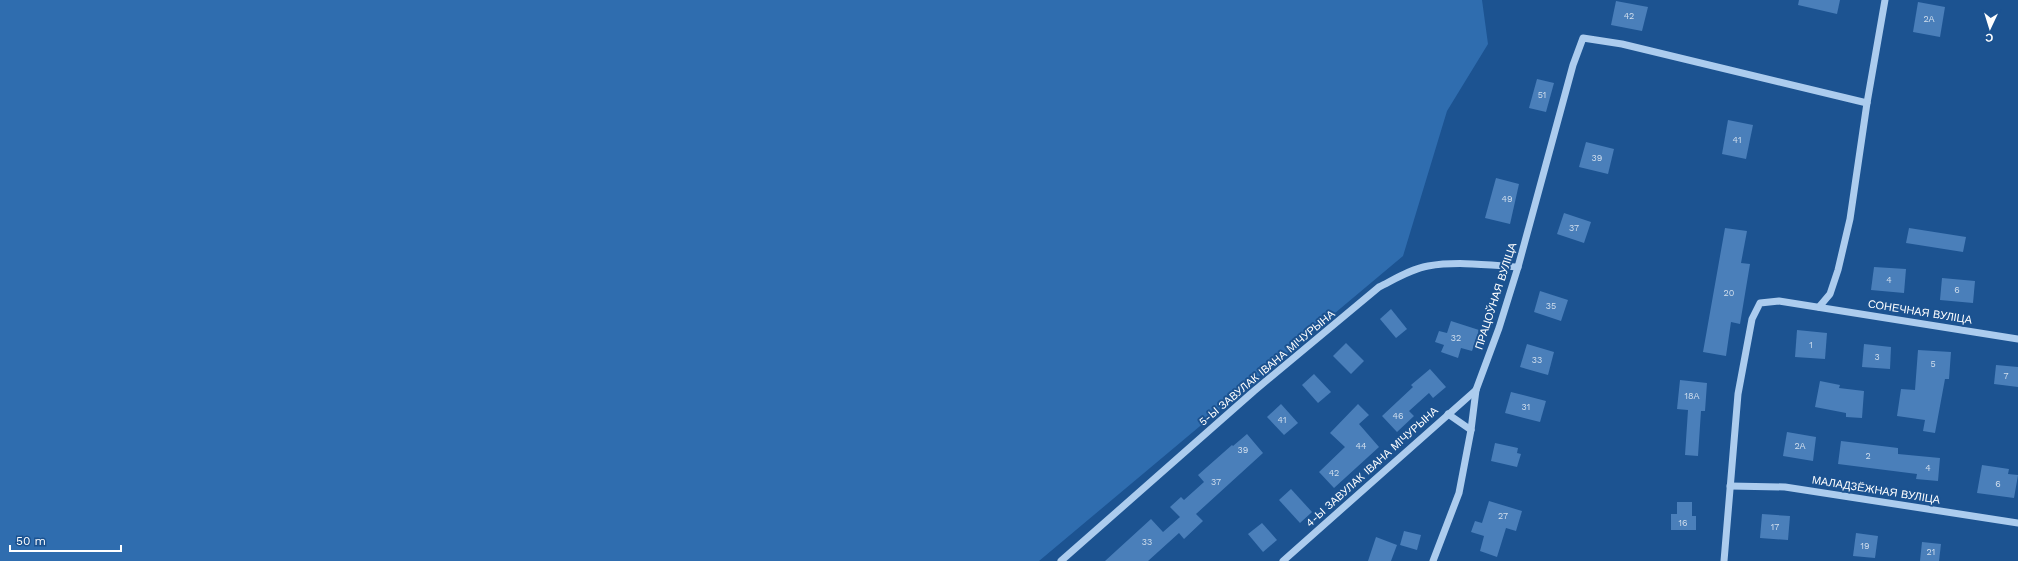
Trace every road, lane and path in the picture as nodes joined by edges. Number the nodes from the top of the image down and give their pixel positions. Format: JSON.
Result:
{"nodes":[{"id":1,"x":1885,"y":0,"type":"edge"},
{"id":2,"x":1867,"y":103,"type":"junction"},
{"id":3,"x":1518,"y":266,"type":"junction"},
{"id":4,"x":1819,"y":307,"type":"junction"},
{"id":5,"x":2018,"y":339,"type":"edge"},
{"id":6,"x":1476,"y":390,"type":"junction"},
{"id":7,"x":1448,"y":414,"type":"junction"},
{"id":8,"x":1471,"y":430,"type":"junction"},
{"id":9,"x":1730,"y":486,"type":"junction"},
{"id":10,"x":2018,"y":523,"type":"edge"},
{"id":11,"x":1061,"y":561,"type":"edge"},
{"id":12,"x":1283,"y":561,"type":"edge"},
{"id":13,"x":1433,"y":561,"type":"edge"},
{"id":14,"x":1724,"y":561,"type":"edge"}],
"edges":[{"from":1,"to":2,"type":"street"},
{"from":2,"to":3,"type":"street","name":"ПРАЦОЎНАЯ ВУЛІЦА"},
{"from":2,"to":4,"type":"street"},
{"from":3,"to":6,"type":"street","name":"ПРАЦОЎНАЯ ВУЛІЦА"},
{"from":3,"to":11,"type":"street","name":"5-Ы ЗАВУЛАК ІВАНА МІЧУРЫНА"},
{"from":4,"to":5,"type":"street","name":"СОНЕЧНАЯ ВУЛІЦА"},
{"from":4,"to":9,"type":"street","name":"СОНЕЧНАЯ ВУЛІЦА"},
{"from":6,"to":7,"type":"street","name":"4-Ы ЗАВУЛАК ІВАНА МІЧУРЫНА"},
{"from":6,"to":8,"type":"street","name":"ПРАЦОЎНАЯ ВУЛІЦА"},
{"from":7,"to":8,"type":"street"},
{"from":7,"to":12,"type":"street","name":"4-Ы ЗАВУЛАК ІВАНА МІЧУРЫНА"},
{"from":8,"to":13,"type":"street","name":"ПРАЦОЎНАЯ ВУЛІЦА"},
{"from":9,"to":10,"type":"street","name":"МАЛАДЗЁЖНАЯ ВУЛІЦА"},
{"from":9,"to":14,"type":"street"}]}
